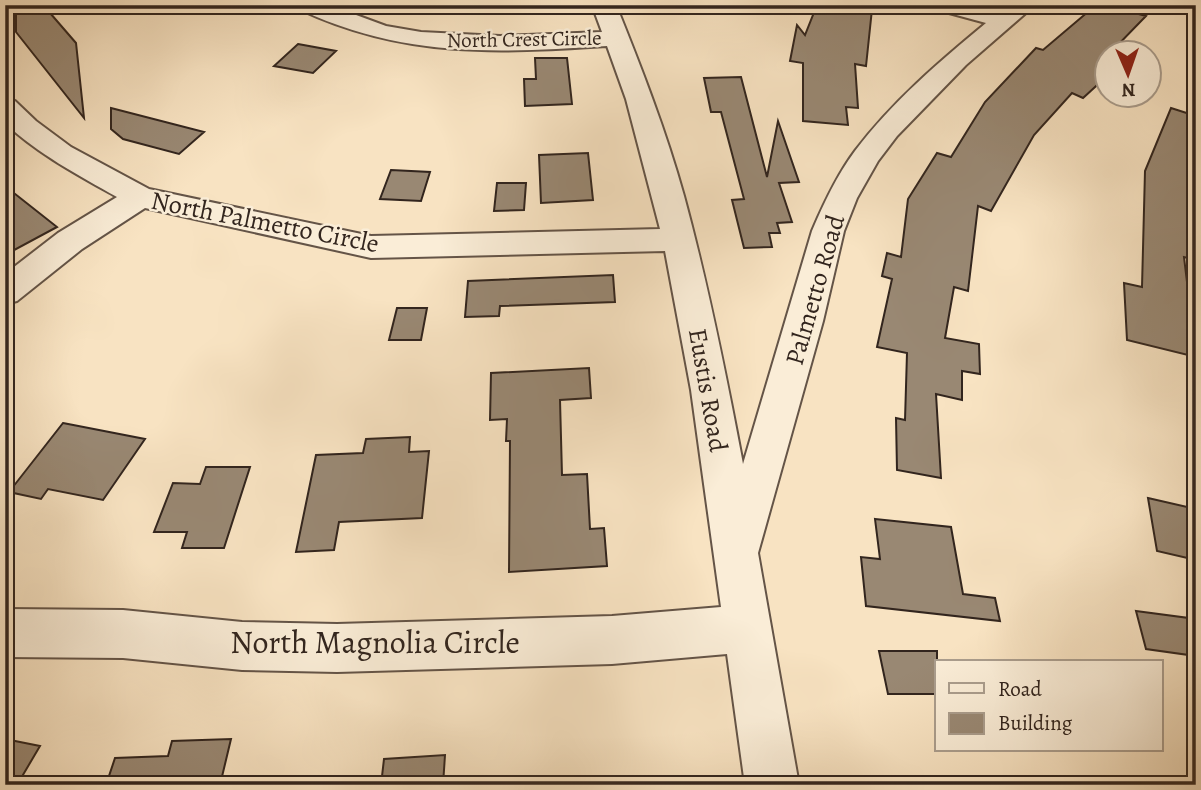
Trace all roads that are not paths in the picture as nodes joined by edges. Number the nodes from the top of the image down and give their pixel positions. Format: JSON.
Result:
{"nodes":[{"id":1,"x":309,"y":5,"type":"edge"},
{"id":2,"x":946,"y":5,"type":"edge"},
{"id":3,"x":1002,"y":15,"type":"edge"},
{"id":4,"x":611,"y":22,"type":"edge"},
{"id":5,"x":5,"y":107,"type":"edge"},
{"id":6,"x":140,"y":197,"type":"junction"},
{"id":7,"x":679,"y":240,"type":"junction"},
{"id":8,"x":5,"y":292,"type":"edge"},
{"id":9,"x":736,"y":557,"type":"junction"},
{"id":10,"x":746,"y":629,"type":"junction"},
{"id":11,"x":5,"y":633,"type":"edge"},
{"id":12,"x":772,"y":785,"type":"edge"}],
"edges":[{"from":1,"to":4,"type":"street","name":"North Crest Circle"},
{"from":2,"to":3,"type":"street"},
{"from":3,"to":9,"type":"street","name":"Palmetto Road"},
{"from":4,"to":7,"type":"street","name":"Eustis Road"},
{"from":5,"to":6,"type":"street","name":"North Palmetto Circle"},
{"from":6,"to":7,"type":"street","name":"North Palmetto Circle"},
{"from":6,"to":8,"type":"street"},
{"from":7,"to":9,"type":"street","name":"Eustis Road"},
{"from":9,"to":10,"type":"street","name":"Eustis Road"},
{"from":10,"to":11,"type":"street","name":"North Magnolia Circle"},
{"from":10,"to":12,"type":"street","name":"Eustis Road"}]}
